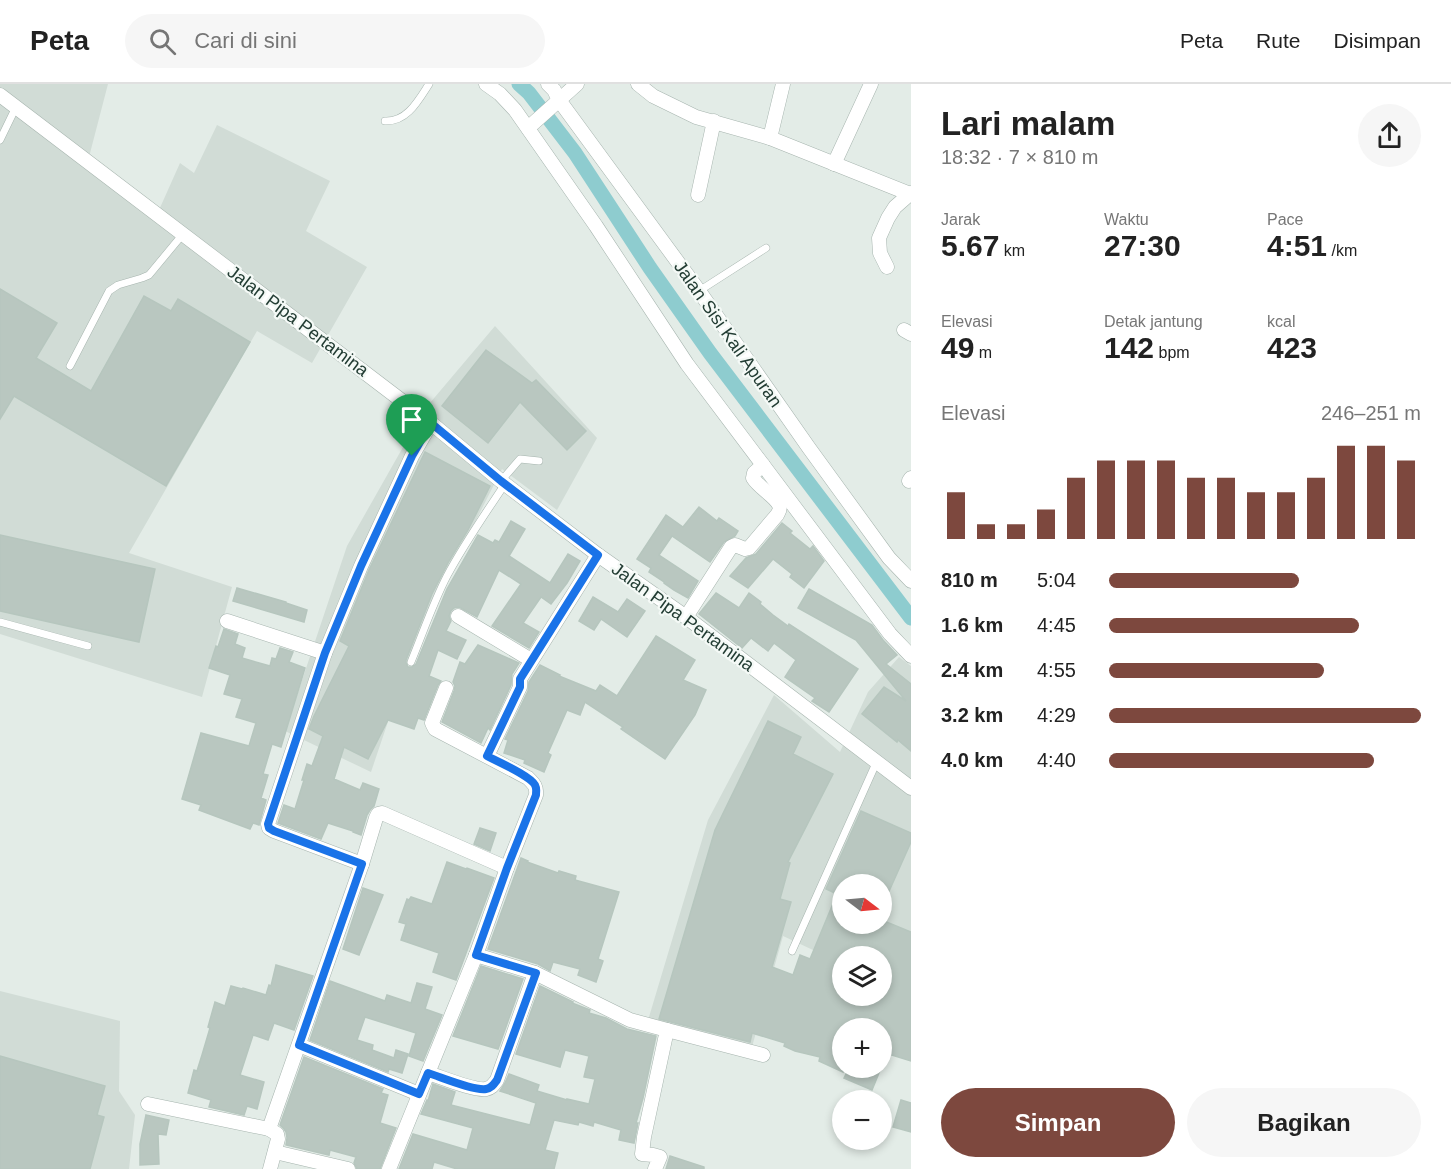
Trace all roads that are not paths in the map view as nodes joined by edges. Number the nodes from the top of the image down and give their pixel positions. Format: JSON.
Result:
{"nodes":[{"id":1,"x":429,"y":84,"type":"edge"},
{"id":2,"x":486,"y":84,"type":"edge"},
{"id":3,"x":549,"y":84,"type":"edge"},
{"id":4,"x":577,"y":84,"type":"edge"},
{"id":5,"x":638,"y":84,"type":"edge"},
{"id":6,"x":783,"y":84,"type":"edge"},
{"id":7,"x":871,"y":84,"type":"edge"},
{"id":8,"x":656,"y":90,"type":"edge"},
{"id":9,"x":0,"y":95,"type":"edge"},
{"id":10,"x":557,"y":102,"type":"junction"},
{"id":11,"x":16,"y":107,"type":"junction"},
{"id":12,"x":385,"y":121,"type":"dead end"},
{"id":13,"x":714,"y":122,"type":"junction"},
{"id":14,"x":529,"y":126,"type":"junction"},
{"id":15,"x":770,"y":138,"type":"junction"},
{"id":16,"x":0,"y":140,"type":"edge"},
{"id":17,"x":834,"y":164,"type":"junction"},
{"id":18,"x":910,"y":193,"type":"edge"},
{"id":19,"x":698,"y":195,"type":"dead end"},
{"id":20,"x":183,"y":234,"type":"junction"},
{"id":21,"x":766,"y":248,"type":"dead end"},
{"id":22,"x":887,"y":267,"type":"dead end"},
{"id":23,"x":699,"y":291,"type":"junction"},
{"id":24,"x":70,"y":366,"type":"dead end"},
{"id":25,"x":431,"y":423,"type":"junction"},
{"id":26,"x":539,"y":461,"type":"dead end"},
{"id":27,"x":763,"y":465,"type":"junction"},
{"id":28,"x":503,"y":483,"type":"junction"},
{"id":29,"x":598,"y":555,"type":"junction"},
{"id":30,"x":911,"y":580,"type":"edge"},
{"id":31,"x":458,"y":615,"type":"dead end"},
{"id":32,"x":686,"y":617,"type":"junction"},
{"id":33,"x":227,"y":621,"type":"dead end"},
{"id":34,"x":0,"y":622,"type":"edge"},
{"id":35,"x":88,"y":646,"type":"dead end"},
{"id":36,"x":325,"y":653,"type":"junction"},
{"id":37,"x":911,"y":656,"type":"edge"},
{"id":38,"x":531,"y":660,"type":"junction"},
{"id":39,"x":411,"y":662,"type":"dead end"},
{"id":40,"x":446,"y":688,"type":"dead end"},
{"id":41,"x":487,"y":756,"type":"junction"},
{"id":42,"x":877,"y":761,"type":"junction"},
{"id":43,"x":911,"y":788,"type":"edge"},
{"id":44,"x":362,"y":864,"type":"junction"},
{"id":45,"x":507,"y":868,"type":"junction"},
{"id":46,"x":792,"y":951,"type":"dead end"},
{"id":47,"x":476,"y":955,"type":"junction"},
{"id":48,"x":536,"y":973,"type":"junction"},
{"id":49,"x":667,"y":1030,"type":"junction"},
{"id":50,"x":299,"y":1045,"type":"junction"},
{"id":51,"x":763,"y":1055,"type":"dead end"},
{"id":52,"x":428,"y":1073,"type":"junction"},
{"id":53,"x":419,"y":1094,"type":"junction"},
{"id":54,"x":148,"y":1104,"type":"dead end"},
{"id":55,"x":269,"y":1129,"type":"junction"},
{"id":56,"x":275,"y":1152,"type":"junction"},
{"id":57,"x":270,"y":1169,"type":"edge"},
{"id":58,"x":348,"y":1169,"type":"edge"},
{"id":59,"x":389,"y":1169,"type":"edge"},
{"id":60,"x":655,"y":1169,"type":"edge"}],
"edges":[{"from":1,"to":12,"type":"lane"},
{"from":2,"to":14,"type":"street"},
{"from":3,"to":10,"type":"street","name":"Jalan Sisi Kali Apuran"},
{"from":4,"to":10,"type":"street"},
{"from":5,"to":8,"type":"street"},
{"from":6,"to":15,"type":"street"},
{"from":7,"to":17,"type":"street"},
{"from":8,"to":13,"type":"street"},
{"from":9,"to":11,"type":"street","name":"Jalan Pipa Pertamina"},
{"from":10,"to":14,"type":"street"},
{"from":10,"to":23,"type":"street","name":"Jalan Sisi Kali Apuran"},
{"from":11,"to":16,"type":"lane"},
{"from":11,"to":20,"type":"street","name":"Jalan Pipa Pertamina"},
{"from":13,"to":15,"type":"street"},
{"from":13,"to":19,"type":"street"},
{"from":14,"to":27,"type":"street"},
{"from":15,"to":17,"type":"street"},
{"from":17,"to":18,"type":"street"},
{"from":18,"to":22,"type":"street"},
{"from":20,"to":24,"type":"lane"},
{"from":20,"to":25,"type":"street","name":"Jalan Pipa Pertamina"},
{"from":21,"to":23,"type":"lane"},
{"from":23,"to":30,"type":"street","name":"Jalan Sisi Kali Apuran"},
{"from":25,"to":28,"type":"street","name":"Jalan Pipa Pertamina"},
{"from":25,"to":36,"type":"street"},
{"from":26,"to":28,"type":"lane"},
{"from":27,"to":32,"type":"street"},
{"from":27,"to":37,"type":"street"},
{"from":28,"to":29,"type":"street","name":"Jalan Pipa Pertamina"},
{"from":28,"to":39,"type":"lane"},
{"from":29,"to":32,"type":"street","name":"Jalan Pipa Pertamina"},
{"from":29,"to":38,"type":"street"},
{"from":31,"to":38,"type":"street"},
{"from":32,"to":42,"type":"street","name":"Jalan Pipa Pertamina"},
{"from":33,"to":36,"type":"street"},
{"from":34,"to":35,"type":"lane"},
{"from":36,"to":44,"type":"street"},
{"from":38,"to":41,"type":"street"},
{"from":40,"to":41,"type":"street"},
{"from":41,"to":45,"type":"street"},
{"from":42,"to":43,"type":"street","name":"Jalan Pipa Pertamina"},
{"from":42,"to":46,"type":"lane"},
{"from":44,"to":45,"type":"street"},
{"from":44,"to":50,"type":"street"},
{"from":45,"to":47,"type":"street"},
{"from":47,"to":48,"type":"street"},
{"from":47,"to":52,"type":"street"},
{"from":48,"to":49,"type":"street"},
{"from":48,"to":52,"type":"street"},
{"from":49,"to":51,"type":"street"},
{"from":49,"to":60,"type":"street"},
{"from":50,"to":53,"type":"street"},
{"from":50,"to":55,"type":"street"},
{"from":52,"to":53,"type":"street"},
{"from":53,"to":59,"type":"street"},
{"from":54,"to":55,"type":"street"},
{"from":55,"to":56,"type":"street"},
{"from":56,"to":57,"type":"street"},
{"from":56,"to":58,"type":"street"}]}
